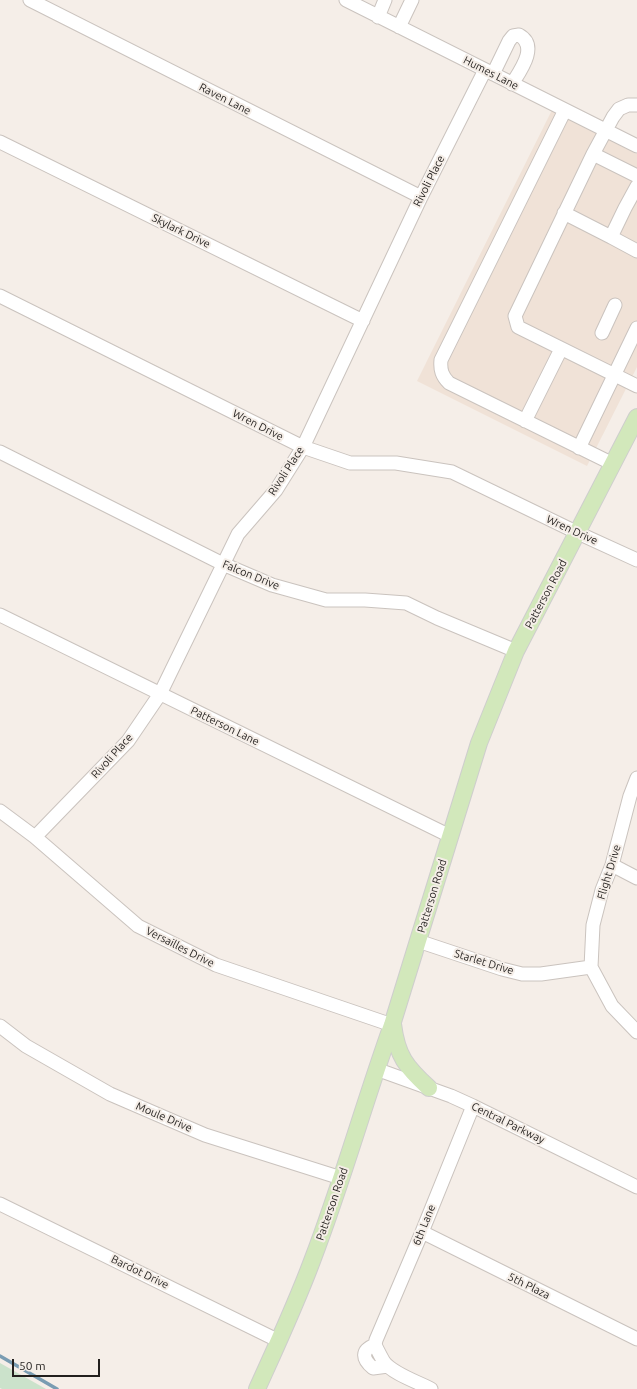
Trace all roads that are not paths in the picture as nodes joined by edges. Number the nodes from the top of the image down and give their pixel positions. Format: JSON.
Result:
{"nodes":[{"id":1,"x":30,"y":0,"type":"edge"},
{"id":2,"x":346,"y":0,"type":"edge"},
{"id":3,"x":385,"y":0,"type":"edge"},
{"id":4,"x":412,"y":0,"type":"edge"},
{"id":5,"x":378,"y":17,"type":"junction"},
{"id":6,"x":399,"y":27,"type":"junction"},
{"id":7,"x":489,"y":72,"type":"junction"},
{"id":8,"x":512,"y":84,"type":"junction"},
{"id":9,"x":637,"y":105,"type":"edge"},
{"id":10,"x":565,"y":110,"type":"junction"},
{"id":11,"x":606,"y":131,"type":"junction"},
{"id":12,"x":0,"y":142,"type":"edge"},
{"id":13,"x":637,"y":146,"type":"edge"},
{"id":14,"x":593,"y":154,"type":"junction"},
{"id":15,"x":637,"y":176,"type":"edge"},
{"id":16,"x":637,"y":186,"type":"edge"},
{"id":17,"x":420,"y":197,"type":"junction"},
{"id":18,"x":564,"y":213,"type":"junction"},
{"id":19,"x":611,"y":237,"type":"junction"},
{"id":20,"x":637,"y":251,"type":"edge"},
{"id":21,"x":0,"y":296,"type":"edge"},
{"id":22,"x":616,"y":305,"type":"dead end"},
{"id":23,"x":363,"y":321,"type":"junction"},
{"id":24,"x":637,"y":328,"type":"edge"},
{"id":25,"x":602,"y":333,"type":"dead end"},
{"id":26,"x":561,"y":349,"type":"junction"},
{"id":27,"x":615,"y":375,"type":"junction"},
{"id":28,"x":637,"y":386,"type":"edge"},
{"id":29,"x":637,"y":417,"type":"edge"},
{"id":30,"x":525,"y":421,"type":"junction"},
{"id":31,"x":303,"y":447,"type":"junction"},
{"id":32,"x":579,"y":448,"type":"junction"},
{"id":33,"x":0,"y":452,"type":"edge"},
{"id":34,"x":613,"y":464,"type":"junction"},
{"id":35,"x":578,"y":533,"type":"junction"},
{"id":36,"x":637,"y":560,"type":"edge"},
{"id":37,"x":223,"y":564,"type":"junction"},
{"id":38,"x":0,"y":615,"type":"edge"},
{"id":39,"x":516,"y":651,"type":"junction"},
{"id":40,"x":160,"y":694,"type":"junction"},
{"id":41,"x":637,"y":778,"type":"edge"},
{"id":42,"x":0,"y":811,"type":"edge"},
{"id":43,"x":450,"y":836,"type":"junction"},
{"id":44,"x":35,"y":838,"type":"junction"},
{"id":45,"x":612,"y":865,"type":"junction"},
{"id":46,"x":637,"y":878,"type":"edge"},
{"id":47,"x":418,"y":941,"type":"junction"},
{"id":48,"x":591,"y":967,"type":"junction"},
{"id":49,"x":392,"y":1023,"type":"junction"},
{"id":50,"x":0,"y":1026,"type":"edge"},
{"id":51,"x":637,"y":1032,"type":"edge"},
{"id":52,"x":376,"y":1069,"type":"junction"},
{"id":53,"x":429,"y":1088,"type":"junction"},
{"id":54,"x":473,"y":1106,"type":"junction"},
{"id":55,"x":341,"y":1178,"type":"junction"},
{"id":56,"x":637,"y":1187,"type":"edge"},
{"id":57,"x":0,"y":1204,"type":"edge"},
{"id":58,"x":422,"y":1232,"type":"junction"},
{"id":59,"x":637,"y":1339,"type":"edge"},
{"id":60,"x":279,"y":1341,"type":"junction"},
{"id":61,"x":256,"y":1389,"type":"edge"},
{"id":62,"x":431,"y":1389,"type":"edge"}],
"edges":[{"from":1,"to":17,"type":"street","name":"Raven Lane"},
{"from":2,"to":5,"type":"street","name":"Humes Lane"},
{"from":3,"to":5,"type":"street"},
{"from":4,"to":6,"type":"street"},
{"from":5,"to":6,"type":"street","name":"Humes Lane"},
{"from":6,"to":7,"type":"street","name":"Humes Lane"},
{"from":7,"to":8,"type":"street","name":"Humes Lane"},
{"from":7,"to":8,"type":"street","name":"Rivoli Place"},
{"from":7,"to":17,"type":"street","name":"Rivoli Place"},
{"from":8,"to":10,"type":"street","name":"Humes Lane"},
{"from":9,"to":11,"type":"street"},
{"from":10,"to":11,"type":"street","name":"Humes Lane"},
{"from":10,"to":30,"type":"street"},
{"from":11,"to":13,"type":"street","name":"Humes Lane"},
{"from":11,"to":14,"type":"street"},
{"from":12,"to":23,"type":"street","name":"Skylark Drive"},
{"from":14,"to":15,"type":"street"},
{"from":14,"to":18,"type":"street"},
{"from":16,"to":19,"type":"street"},
{"from":17,"to":23,"type":"street","name":"Rivoli Place"},
{"from":18,"to":19,"type":"street"},
{"from":18,"to":26,"type":"street"},
{"from":19,"to":20,"type":"street"},
{"from":21,"to":31,"type":"street","name":"Wren Drive"},
{"from":22,"to":25,"type":"street"},
{"from":23,"to":31,"type":"street","name":"Rivoli Place"},
{"from":24,"to":27,"type":"street"},
{"from":26,"to":27,"type":"street"},
{"from":26,"to":30,"type":"street"},
{"from":27,"to":28,"type":"street"},
{"from":27,"to":32,"type":"street"},
{"from":29,"to":34,"type":"main road","name":"Patterson Road"},
{"from":30,"to":32,"type":"street"},
{"from":31,"to":35,"type":"street","name":"Wren Drive"},
{"from":31,"to":37,"type":"street","name":"Rivoli Place"},
{"from":32,"to":34,"type":"street"},
{"from":33,"to":37,"type":"street","name":"Falcon Drive"},
{"from":34,"to":35,"type":"main road","name":"Patterson Road"},
{"from":35,"to":36,"type":"street","name":"Wren Drive"},
{"from":35,"to":39,"type":"main road","name":"Patterson Road"},
{"from":37,"to":39,"type":"street","name":"Falcon Drive"},
{"from":37,"to":40,"type":"street","name":"Rivoli Place"},
{"from":38,"to":40,"type":"street","name":"Patterson Lane"},
{"from":39,"to":43,"type":"main road","name":"Patterson Road"},
{"from":40,"to":43,"type":"street","name":"Patterson Lane"},
{"from":40,"to":44,"type":"street","name":"Rivoli Place"},
{"from":41,"to":45,"type":"street","name":"Flight Drive"},
{"from":42,"to":44,"type":"street","name":"Versailles Drive"},
{"from":43,"to":47,"type":"main road","name":"Patterson Road"},
{"from":44,"to":49,"type":"street","name":"Versailles Drive"},
{"from":45,"to":46,"type":"street"},
{"from":45,"to":48,"type":"street","name":"Flight Drive"},
{"from":47,"to":48,"type":"street","name":"Starlet Drive"},
{"from":47,"to":49,"type":"main road","name":"Patterson Road"},
{"from":48,"to":51,"type":"street"},
{"from":49,"to":52,"type":"main road","name":"Patterson Road"},
{"from":49,"to":53,"type":"main road"},
{"from":50,"to":55,"type":"street","name":"Moule Drive"},
{"from":52,"to":53,"type":"street","name":"Central Parkway"},
{"from":52,"to":55,"type":"main road","name":"Patterson Road"},
{"from":53,"to":54,"type":"street","name":"Central Parkway"},
{"from":54,"to":56,"type":"street","name":"Central Parkway"},
{"from":54,"to":58,"type":"street","name":"6th Lane"},
{"from":55,"to":60,"type":"main road","name":"Patterson Road"},
{"from":57,"to":60,"type":"street","name":"Bardot Drive"},
{"from":58,"to":59,"type":"street","name":"5th Plaza"},
{"from":58,"to":62,"type":"street","name":"6th Lane"},
{"from":60,"to":61,"type":"main road","name":"Patterson Road"}]}
